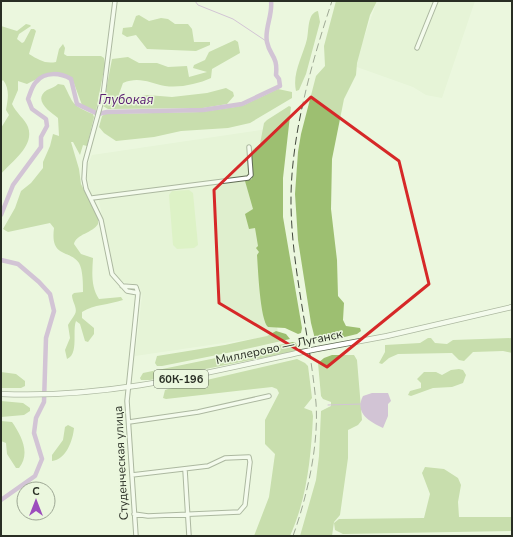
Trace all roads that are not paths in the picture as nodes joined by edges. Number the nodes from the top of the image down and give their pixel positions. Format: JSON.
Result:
{"nodes":[{"id":1,"x":115,"y":1,"type":"edge"},
{"id":2,"x":436,"y":1,"type":"edge"},
{"id":3,"x":417,"y":48,"type":"dead end"},
{"id":4,"x":249,"y":147,"type":"dead end"},
{"id":5,"x":92,"y":198,"type":"junction"},
{"id":6,"x":122,"y":286,"type":"junction"},
{"id":7,"x":138,"y":293,"type":"junction"},
{"id":8,"x":512,"y":307,"type":"edge"},
{"id":9,"x":128,"y":388,"type":"junction"},
{"id":10,"x":1,"y":394,"type":"edge"},
{"id":11,"x":269,"y":396,"type":"dead end"},
{"id":12,"x":129,"y":422,"type":"junction"},
{"id":13,"x":185,"y":470,"type":"junction"},
{"id":14,"x":132,"y":475,"type":"junction"},
{"id":15,"x":134,"y":514,"type":"junction"},
{"id":16,"x":188,"y":516,"type":"junction"},
{"id":17,"x":136,"y":536,"type":"edge"},
{"id":18,"x":189,"y":536,"type":"edge"}],
"edges":[{"from":1,"to":5,"type":"street"},
{"from":2,"to":3,"type":"street"},
{"from":4,"to":5,"type":"street"},
{"from":5,"to":6,"type":"street"},
{"from":6,"to":7,"type":"street"},
{"from":6,"to":7,"type":"street"},
{"from":7,"to":9,"type":"street","name":"Студенческая улица"},
{"from":8,"to":9,"type":"main road","name":"Миллерово — Луганск","number":"60К-196","bridge":true},
{"from":9,"to":10,"type":"main road","name":"Миллерово — Луганск","number":"60К-196"},
{"from":9,"to":12,"type":"street","name":"Студенческая улица"},
{"from":11,"to":12,"type":"street"},
{"from":12,"to":14,"type":"street","name":"Студенческая улица"},
{"from":13,"to":14,"type":"street"},
{"from":13,"to":16,"type":"street"},
{"from":13,"to":16,"type":"street"},
{"from":14,"to":15,"type":"street","name":"Студенческая улица"},
{"from":15,"to":16,"type":"street"},
{"from":15,"to":17,"type":"street","name":"Студенческая улица"},
{"from":16,"to":18,"type":"street"}]}
